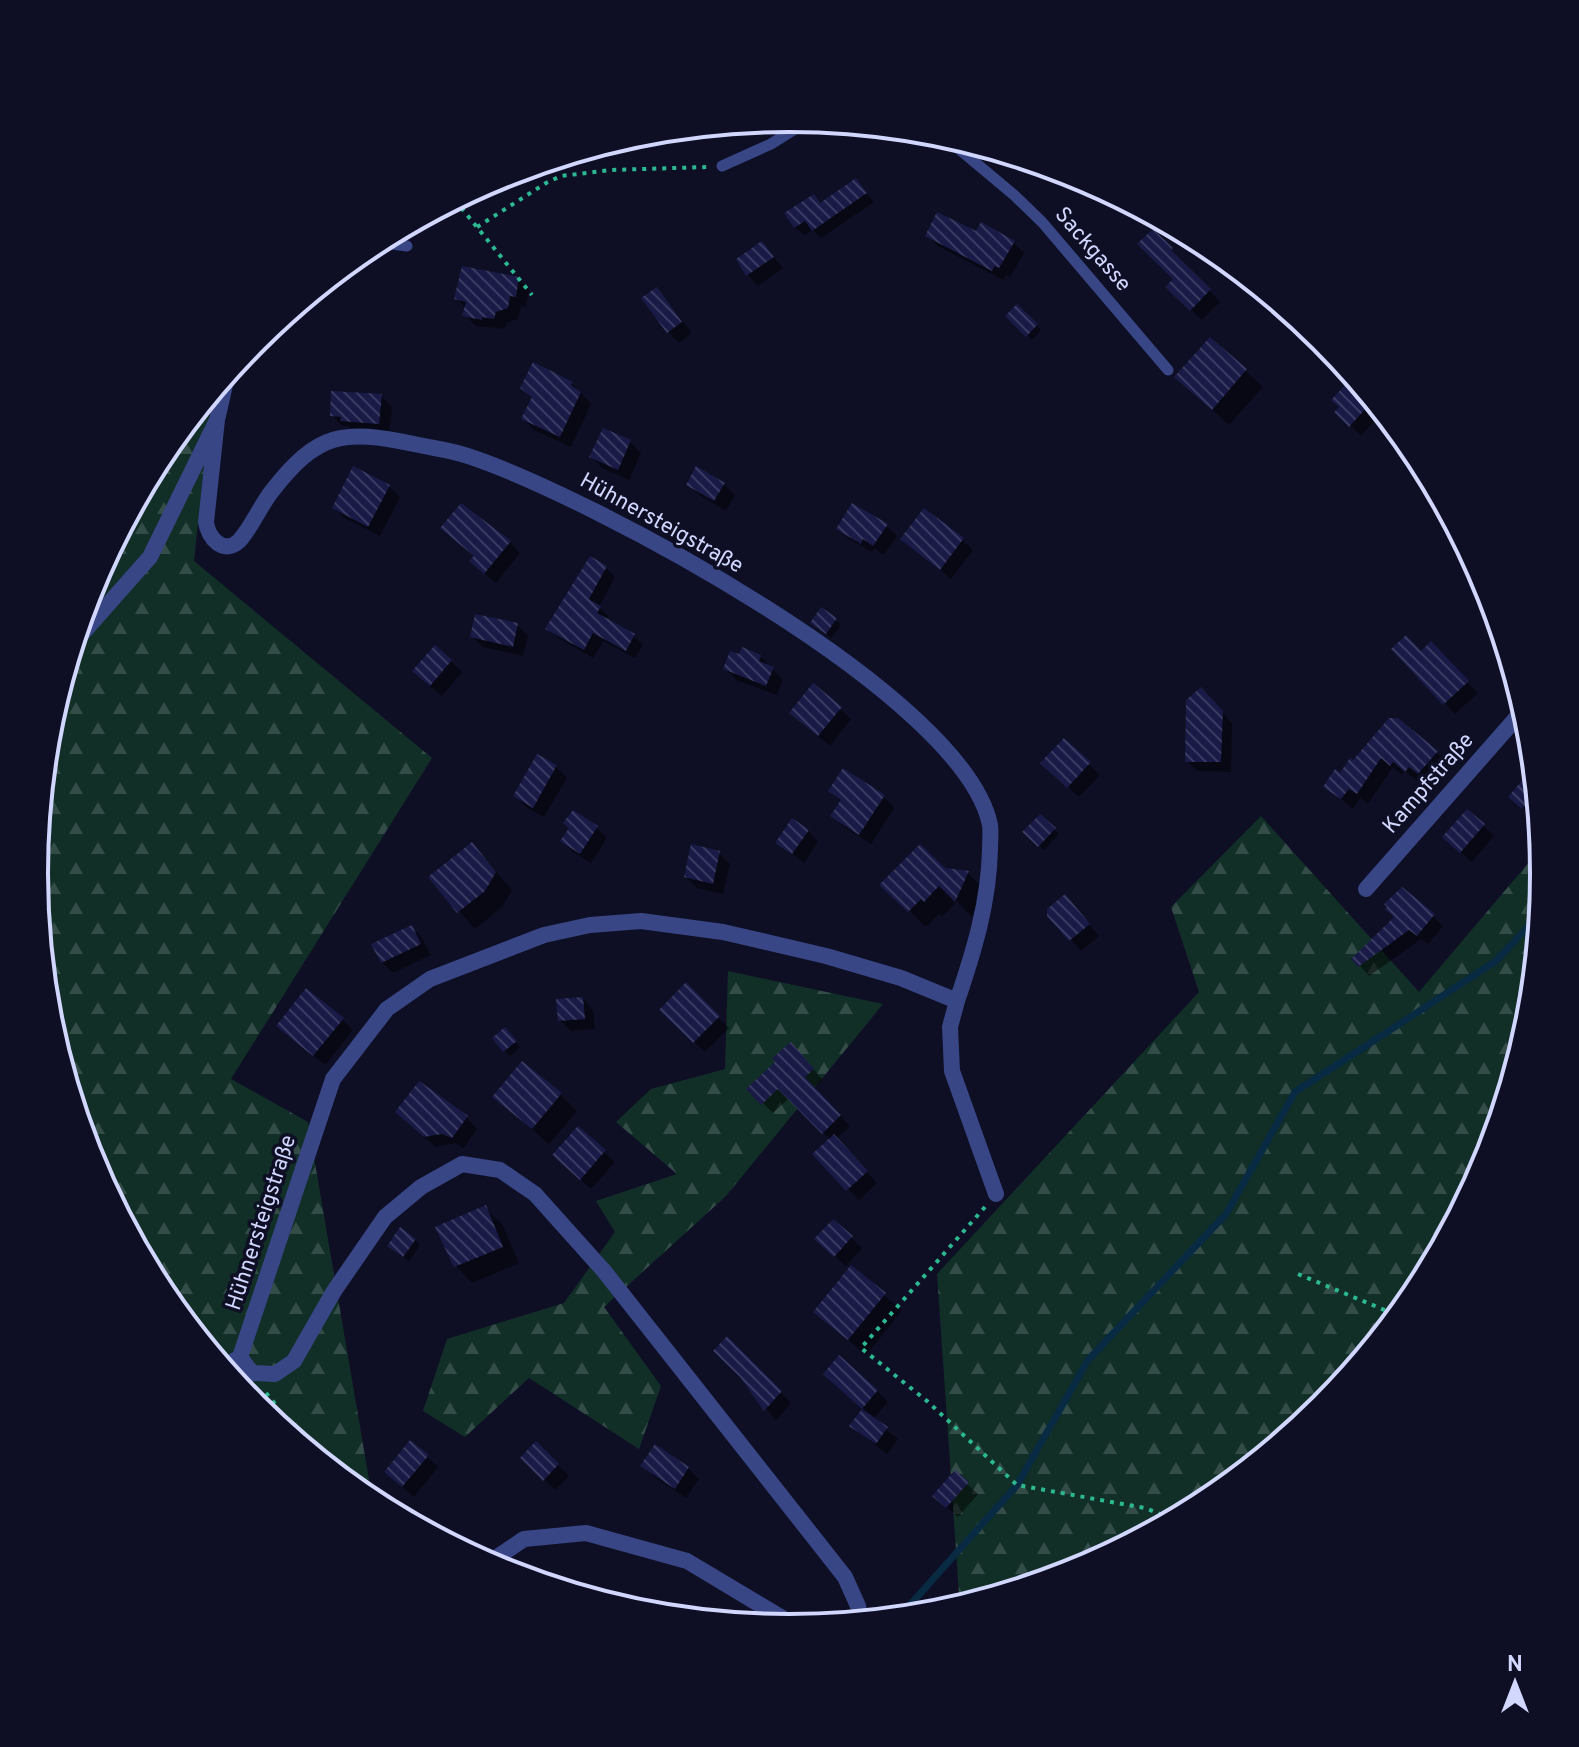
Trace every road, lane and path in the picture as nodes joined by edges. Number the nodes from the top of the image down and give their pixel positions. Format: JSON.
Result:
{"nodes":[{"id":1,"x":790,"y":132,"type":"edge"},
{"id":2,"x":963,"y":153,"type":"edge"},
{"id":3,"x":722,"y":166,"type":"joint"},
{"id":4,"x":462,"y":208,"type":"edge"},
{"id":5,"x":477,"y":227,"type":"junction"},
{"id":6,"x":397,"y":245,"type":"edge"},
{"id":7,"x":407,"y":246,"type":"dead end"},
{"id":8,"x":532,"y":295,"type":"dead end"},
{"id":9,"x":1168,"y":370,"type":"dead end"},
{"id":10,"x":222,"y":396,"type":"edge"},
{"id":11,"x":217,"y":420,"type":"junction"},
{"id":12,"x":91,"y":623,"type":"edge"},
{"id":13,"x":1515,"y":720,"type":"edge"},
{"id":14,"x":1366,"y":889,"type":"dead end"},
{"id":15,"x":957,"y":1001,"type":"junction"},
{"id":16,"x":996,"y":1194,"type":"joint"},
{"id":17,"x":1298,"y":1274,"type":"dead end"},
{"id":18,"x":1388,"y":1311,"type":"edge"},
{"id":19,"x":240,"y":1357,"type":"junction"},
{"id":20,"x":232,"y":1362,"type":"edge"},
{"id":21,"x":265,"y":1391,"type":"dead end"},
{"id":22,"x":277,"y":1409,"type":"edge"},
{"id":23,"x":1162,"y":1515,"type":"edge"},
{"id":24,"x":499,"y":1556,"type":"edge"},
{"id":25,"x":859,"y":1611,"type":"edge"},
{"id":26,"x":776,"y":1614,"type":"edge"}],
"edges":[{"from":1,"to":3,"type":"lane"},
{"from":2,"to":9,"type":"lane","name":"Sackgasse"},
{"from":3,"to":5,"type":"path"},
{"from":4,"to":5,"type":"path"},
{"from":5,"to":8,"type":"path"},
{"from":6,"to":7,"type":"lane"},
{"from":10,"to":11,"type":"street"},
{"from":11,"to":12,"type":"street"},
{"from":11,"to":15,"type":"street","name":"Hühnersteigstraße"},
{"from":13,"to":14,"type":"street","name":"Kampfstraße"},
{"from":15,"to":16,"type":"street","name":"Hühnersteigstraße"},
{"from":15,"to":19,"type":"street","name":"Hühnersteigstraße"},
{"from":16,"to":23,"type":"path"},
{"from":17,"to":18,"type":"path"},
{"from":19,"to":20,"type":"street"},
{"from":19,"to":25,"type":"street"},
{"from":21,"to":22,"type":"path"},
{"from":24,"to":26,"type":"street"}]}
